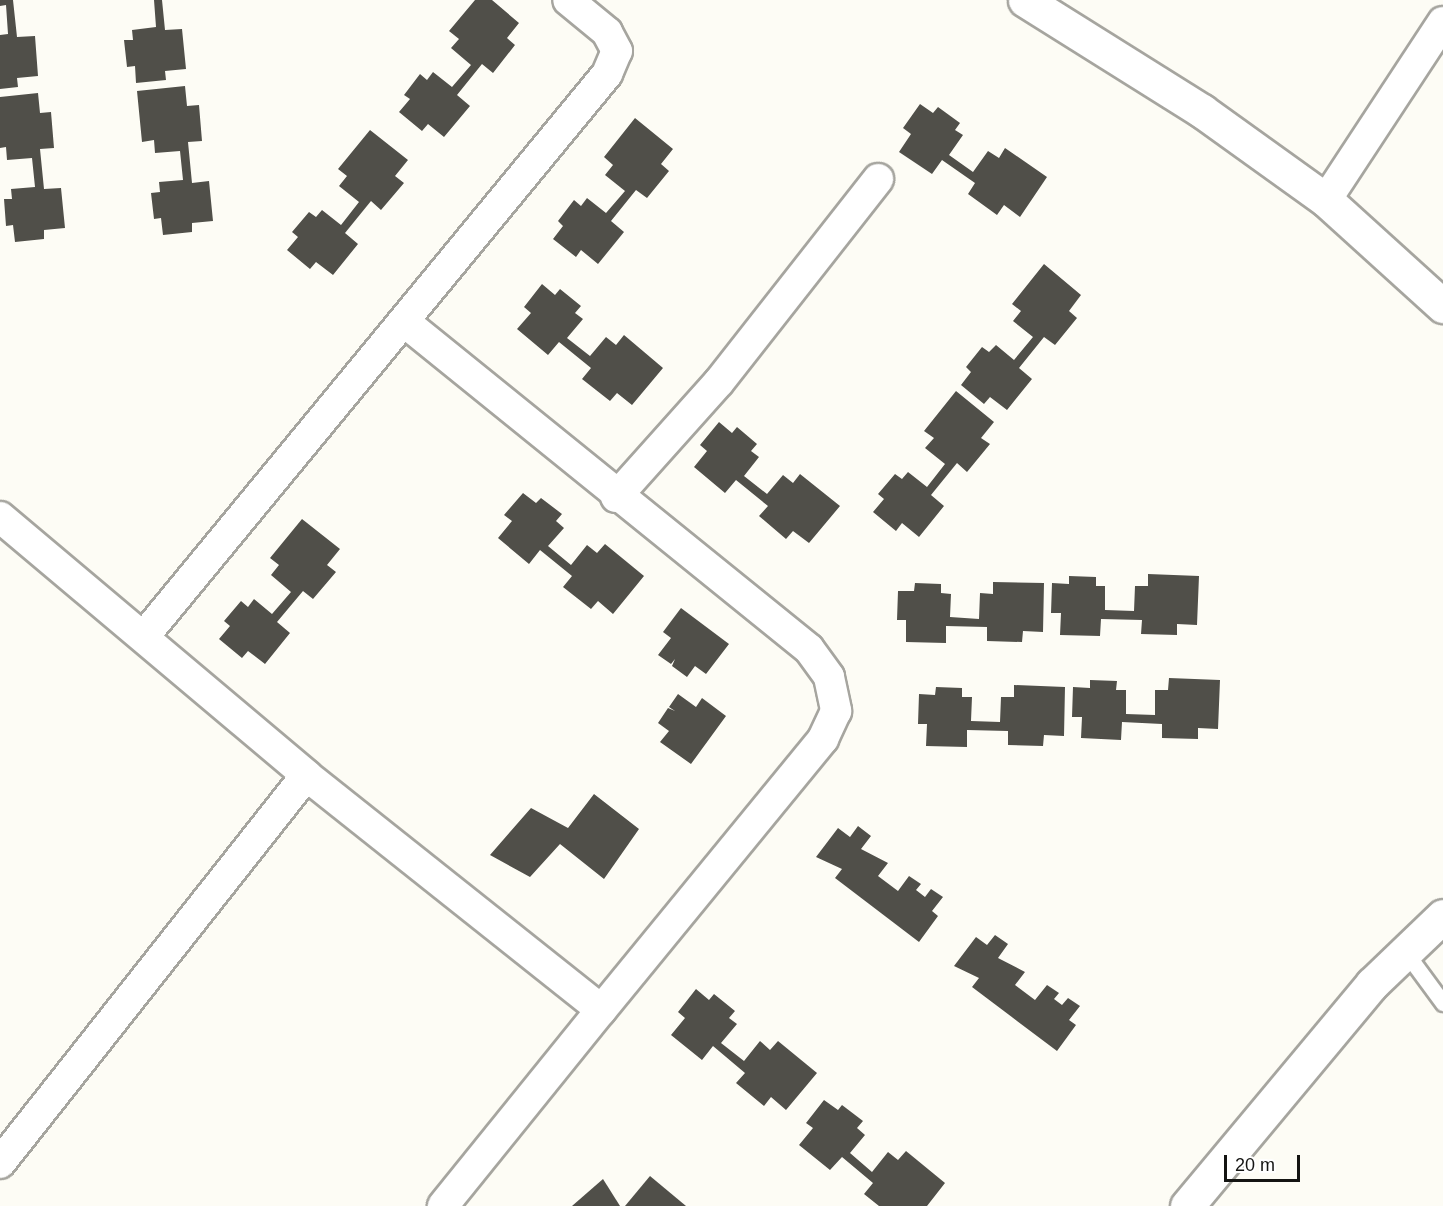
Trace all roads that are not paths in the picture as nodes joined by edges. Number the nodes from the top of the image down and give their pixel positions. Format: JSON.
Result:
{"nodes":[{"id":1,"x":568,"y":0,"type":"edge"},
{"id":2,"x":1025,"y":0,"type":"edge"},
{"id":3,"x":1443,"y":22,"type":"edge"},
{"id":4,"x":878,"y":179,"type":"dead end"},
{"id":5,"x":1326,"y":200,"type":"junction"},
{"id":6,"x":1443,"y":306,"type":"edge"},
{"id":7,"x":405,"y":323,"type":"junction"},
{"id":8,"x":616,"y":497,"type":"junction"},
{"id":9,"x":0,"y":517,"type":"edge"},
{"id":10,"x":145,"y":635,"type":"junction"},
{"id":11,"x":306,"y":775,"type":"junction"},
{"id":12,"x":1443,"y":916,"type":"edge"},
{"id":13,"x":1403,"y":950,"type":"junction"},
{"id":14,"x":1443,"y":1003,"type":"edge"},
{"id":15,"x":601,"y":1010,"type":"junction"},
{"id":16,"x":0,"y":1162,"type":"edge"},
{"id":17,"x":443,"y":1206,"type":"edge"},
{"id":18,"x":1187,"y":1206,"type":"edge"}],
"edges":[{"from":1,"to":7,"type":"street"},
{"from":2,"to":5,"type":"street"},
{"from":3,"to":5,"type":"street"},
{"from":4,"to":8,"type":"street"},
{"from":5,"to":6,"type":"street"},
{"from":7,"to":8,"type":"street"},
{"from":7,"to":10,"type":"street"},
{"from":8,"to":15,"type":"street"},
{"from":9,"to":10,"type":"street"},
{"from":10,"to":11,"type":"street"},
{"from":11,"to":15,"type":"street"},
{"from":11,"to":16,"type":"street"},
{"from":12,"to":13,"type":"street"},
{"from":13,"to":14,"type":"lane"},
{"from":13,"to":18,"type":"street"},
{"from":15,"to":17,"type":"street"}]}
